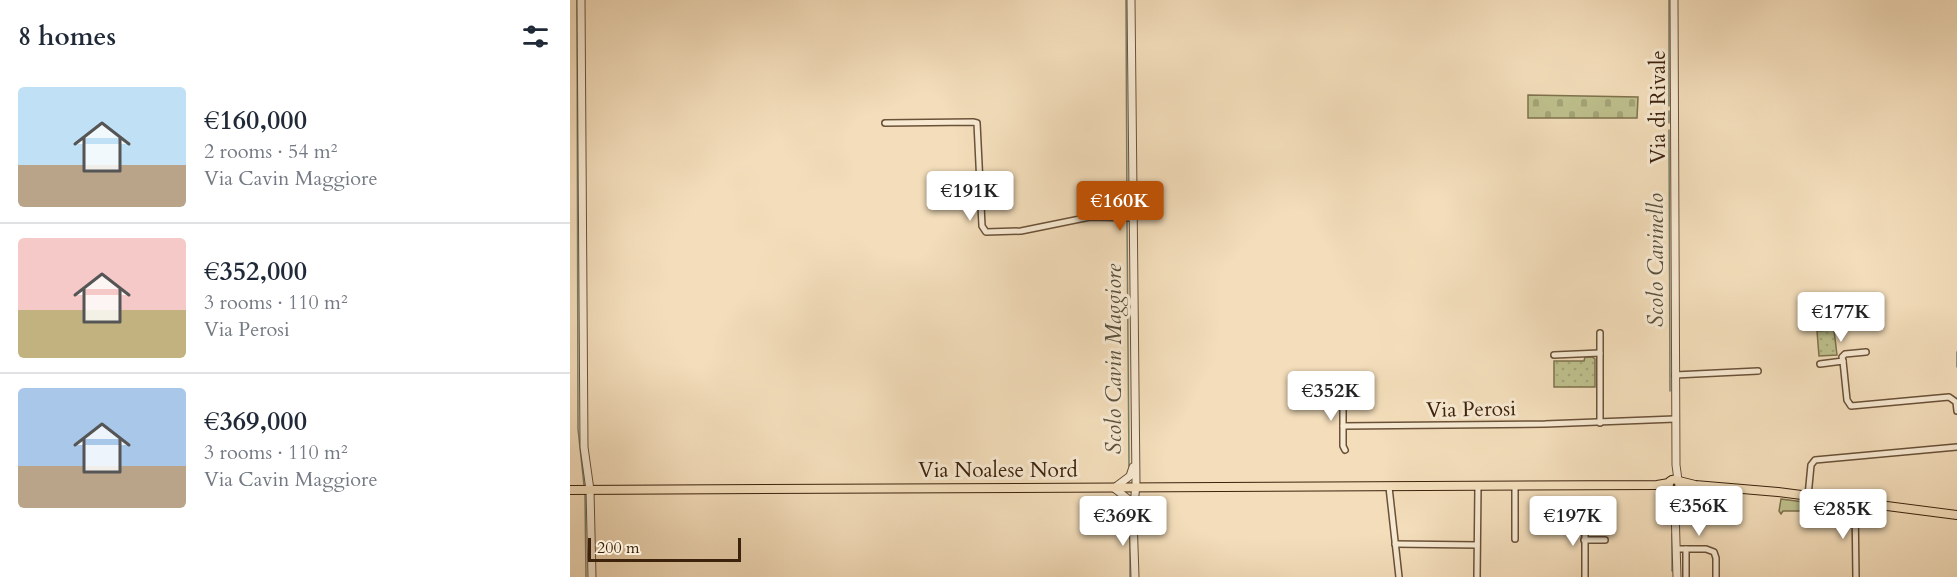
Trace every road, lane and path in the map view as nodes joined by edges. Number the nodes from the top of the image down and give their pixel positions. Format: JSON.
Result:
{"nodes":[{"id":1,"x":581,"y":0,"type":"edge"},
{"id":2,"x":1131,"y":0,"type":"edge"},
{"id":3,"x":1674,"y":0,"type":"edge"},
{"id":4,"x":885,"y":123,"type":"dead end"},
{"id":5,"x":1128,"y":217,"type":"junction"},
{"id":6,"x":1600,"y":333,"type":"dead end"},
{"id":7,"x":1600,"y":352,"type":"junction"},
{"id":8,"x":1866,"y":352,"type":"dead end"},
{"id":9,"x":1554,"y":355,"type":"dead end"},
{"id":10,"x":1843,"y":361,"type":"junction"},
{"id":11,"x":1820,"y":364,"type":"dead end"},
{"id":12,"x":1758,"y":371,"type":"dead end"},
{"id":13,"x":1675,"y":375,"type":"junction"},
{"id":14,"x":1345,"y":396,"type":"dead end"},
{"id":15,"x":1957,"y":411,"type":"edge"},
{"id":16,"x":1675,"y":419,"type":"junction"},
{"id":17,"x":1600,"y":423,"type":"junction"},
{"id":18,"x":1343,"y":426,"type":"junction"},
{"id":19,"x":1957,"y":447,"type":"edge"},
{"id":20,"x":1345,"y":450,"type":"dead end"},
{"id":21,"x":1134,"y":463,"type":"junction"},
{"id":22,"x":1130,"y":476,"type":"junction"},
{"id":23,"x":1675,"y":485,"type":"junction"},
{"id":24,"x":1478,"y":486,"type":"junction"},
{"id":25,"x":1515,"y":486,"type":"junction"},
{"id":26,"x":1389,"y":487,"type":"junction"},
{"id":27,"x":1114,"y":488,"type":"junction"},
{"id":28,"x":1133,"y":488,"type":"junction"},
{"id":29,"x":570,"y":490,"type":"edge"},
{"id":30,"x":590,"y":490,"type":"junction"},
{"id":31,"x":1809,"y":496,"type":"junction"},
{"id":32,"x":1128,"y":500,"type":"junction"},
{"id":33,"x":1855,"y":502,"type":"junction"},
{"id":34,"x":1957,"y":515,"type":"edge"},
{"id":35,"x":1133,"y":516,"type":"junction"},
{"id":36,"x":1588,"y":528,"type":"dead end"},
{"id":37,"x":1515,"y":539,"type":"dead end"},
{"id":38,"x":1584,"y":540,"type":"junction"},
{"id":39,"x":1605,"y":540,"type":"dead end"},
{"id":40,"x":1395,"y":544,"type":"junction"},
{"id":41,"x":1477,"y":545,"type":"junction"},
{"id":42,"x":1677,"y":549,"type":"junction"},
{"id":43,"x":1686,"y":549,"type":"junction"},
{"id":44,"x":592,"y":577,"type":"edge"},
{"id":45,"x":1135,"y":577,"type":"edge"},
{"id":46,"x":1399,"y":577,"type":"edge"},
{"id":47,"x":1477,"y":577,"type":"edge"},
{"id":48,"x":1585,"y":577,"type":"edge"},
{"id":49,"x":1677,"y":577,"type":"edge"},
{"id":50,"x":1686,"y":577,"type":"edge"},
{"id":51,"x":1716,"y":577,"type":"edge"},
{"id":52,"x":1856,"y":577,"type":"edge"}],
"edges":[{"from":1,"to":30,"type":"street"},
{"from":2,"to":5,"type":"street"},
{"from":3,"to":13,"type":"street","name":"Via di Rivale"},
{"from":4,"to":5,"type":"street"},
{"from":5,"to":21,"type":"street"},
{"from":6,"to":7,"type":"street"},
{"from":7,"to":9,"type":"street"},
{"from":7,"to":17,"type":"street"},
{"from":8,"to":10,"type":"street"},
{"from":10,"to":11,"type":"street"},
{"from":10,"to":15,"type":"street"},
{"from":12,"to":13,"type":"street"},
{"from":13,"to":16,"type":"street","name":"Via di Rivale"},
{"from":14,"to":18,"type":"street"},
{"from":16,"to":17,"type":"street","name":"Via Perosi"},
{"from":16,"to":23,"type":"street","name":"Via di Rivale"},
{"from":17,"to":18,"type":"street","name":"Via Perosi"},
{"from":18,"to":20,"type":"street"},
{"from":19,"to":31,"type":"street"},
{"from":21,"to":22,"type":"street"},
{"from":21,"to":28,"type":"street"},
{"from":22,"to":27,"type":"street"},
{"from":22,"to":28,"type":"street"},
{"from":23,"to":25,"type":"main road","name":"Via Noalese Nord"},
{"from":23,"to":31,"type":"main road"},
{"from":23,"to":42,"type":"street"},
{"from":24,"to":25,"type":"main road","name":"Via Noalese Nord"},
{"from":24,"to":26,"type":"main road","name":"Via Noalese Nord"},
{"from":24,"to":41,"type":"street"},
{"from":25,"to":37,"type":"street"},
{"from":26,"to":28,"type":"main road","name":"Via Noalese Nord"},
{"from":26,"to":40,"type":"street"},
{"from":27,"to":28,"type":"main road","name":"Via Noalese Nord"},
{"from":27,"to":30,"type":"main road","name":"Via Noalese Nord"},
{"from":27,"to":32,"type":"street"},
{"from":28,"to":32,"type":"street"},
{"from":28,"to":35,"type":"street"},
{"from":29,"to":30,"type":"main road","name":"Via Noalese Nord"},
{"from":30,"to":44,"type":"street"},
{"from":31,"to":33,"type":"main road"},
{"from":32,"to":35,"type":"street"},
{"from":33,"to":34,"type":"main road"},
{"from":33,"to":52,"type":"street"},
{"from":35,"to":45,"type":"street"},
{"from":36,"to":38,"type":"street"},
{"from":38,"to":39,"type":"street"},
{"from":38,"to":48,"type":"street"},
{"from":40,"to":41,"type":"street"},
{"from":40,"to":46,"type":"street"},
{"from":41,"to":47,"type":"street"},
{"from":42,"to":43,"type":"street"},
{"from":42,"to":49,"type":"street"},
{"from":43,"to":50,"type":"street"},
{"from":43,"to":51,"type":"street"}]}
